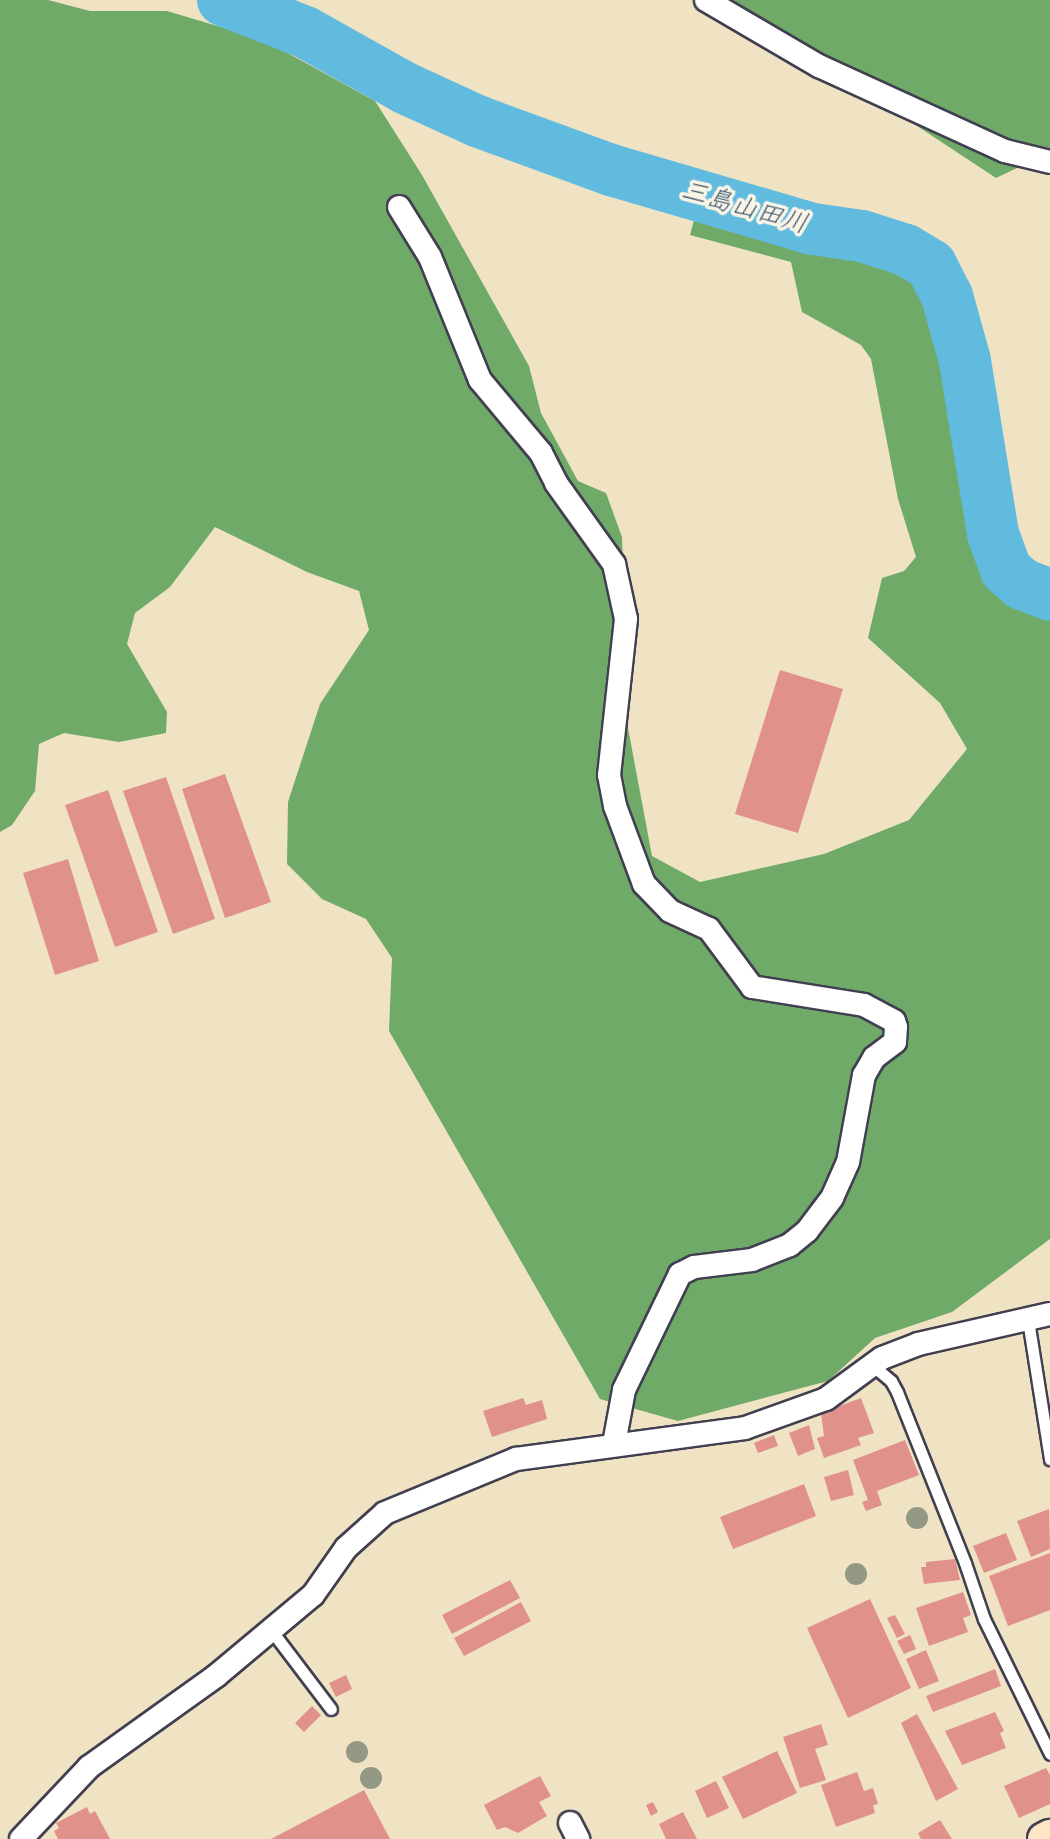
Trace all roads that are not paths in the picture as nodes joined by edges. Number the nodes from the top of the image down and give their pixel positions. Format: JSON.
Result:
{"nodes":[{"id":1,"x":706,"y":0,"type":"edge"},
{"id":2,"x":1050,"y":162,"type":"edge"},
{"id":3,"x":399,"y":207,"type":"dead end"},
{"id":4,"x":1039,"y":1317,"type":"edge"},
{"id":5,"x":871,"y":1365,"type":"junction"},
{"id":6,"x":614,"y":1444,"type":"junction"},
{"id":7,"x":1050,"y":1459,"type":"edge"},
{"id":8,"x":271,"y":1630,"type":"junction"},
{"id":9,"x":331,"y":1709,"type":"dead end"},
{"id":10,"x":1050,"y":1754,"type":"edge"},
{"id":11,"x":1050,"y":1836,"type":"edge"},
{"id":12,"x":21,"y":1839,"type":"edge"},
{"id":13,"x":1044,"y":1839,"type":"edge"}],
"edges":[{"from":1,"to":2,"type":"street"},
{"from":3,"to":6,"type":"street"},
{"from":4,"to":5,"type":"street"},
{"from":4,"to":7,"type":"lane"},
{"from":5,"to":6,"type":"street"},
{"from":5,"to":10,"type":"lane"},
{"from":6,"to":8,"type":"street"},
{"from":8,"to":9,"type":"lane"},
{"from":8,"to":12,"type":"street"},
{"from":11,"to":13,"type":"street"}]}
